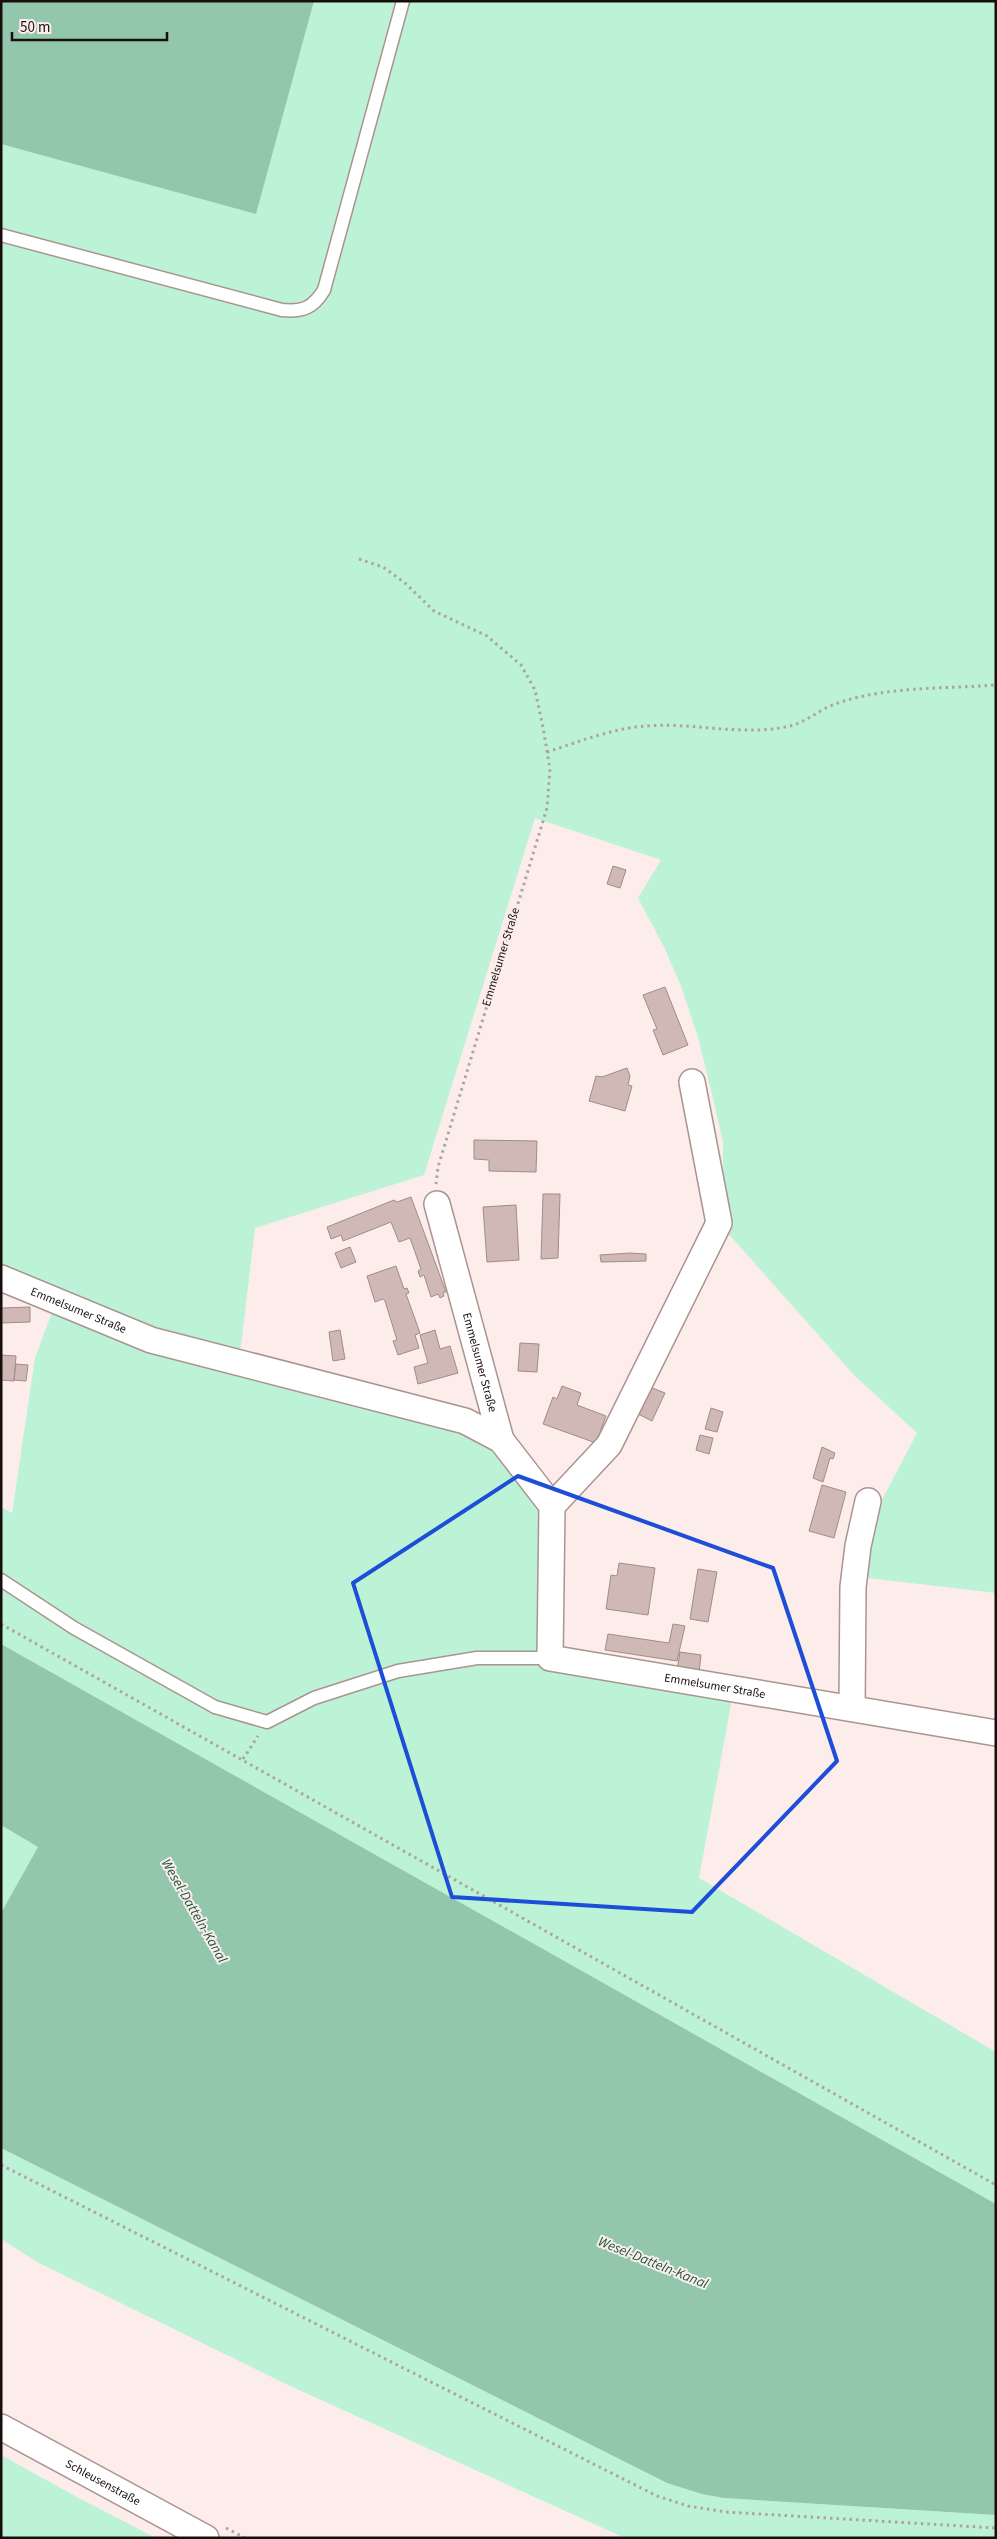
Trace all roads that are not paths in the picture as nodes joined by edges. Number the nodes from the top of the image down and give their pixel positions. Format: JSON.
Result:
{"nodes":[{"id":1,"x":404,"y":1,"type":"edge"},
{"id":2,"x":1,"y":235,"type":"edge"},
{"id":3,"x":692,"y":1082,"type":"dead end"},
{"id":4,"x":437,"y":1204,"type":"road end"},
{"id":5,"x":1,"y":1278,"type":"edge"},
{"id":6,"x":501,"y":1440,"type":"junction"},
{"id":7,"x":868,"y":1501,"type":"dead end"},
{"id":8,"x":552,"y":1506,"type":"junction"},
{"id":9,"x":1,"y":1580,"type":"edge"},
{"id":10,"x":550,"y":1658,"type":"junction"},
{"id":11,"x":852,"y":1708,"type":"junction"},
{"id":12,"x":996,"y":1733,"type":"edge"},
{"id":13,"x":1,"y":2427,"type":"edge"},
{"id":14,"x":206,"y":2538,"type":"edge"}],
"edges":[{"from":1,"to":2,"type":"lane"},
{"from":3,"to":8,"type":"street"},
{"from":4,"to":6,"type":"street","name":"Emmelsumer Straße"},
{"from":5,"to":6,"type":"street","name":"Emmelsumer Straße"},
{"from":6,"to":8,"type":"street","name":"Emmelsumer Straße"},
{"from":7,"to":11,"type":"street"},
{"from":8,"to":10,"type":"street"},
{"from":9,"to":10,"type":"lane"},
{"from":10,"to":11,"type":"street","name":"Emmelsumer Straße"},
{"from":11,"to":12,"type":"street","name":"Emmelsumer Straße"},
{"from":13,"to":14,"type":"street","name":"Schleusenstraße"}]}
